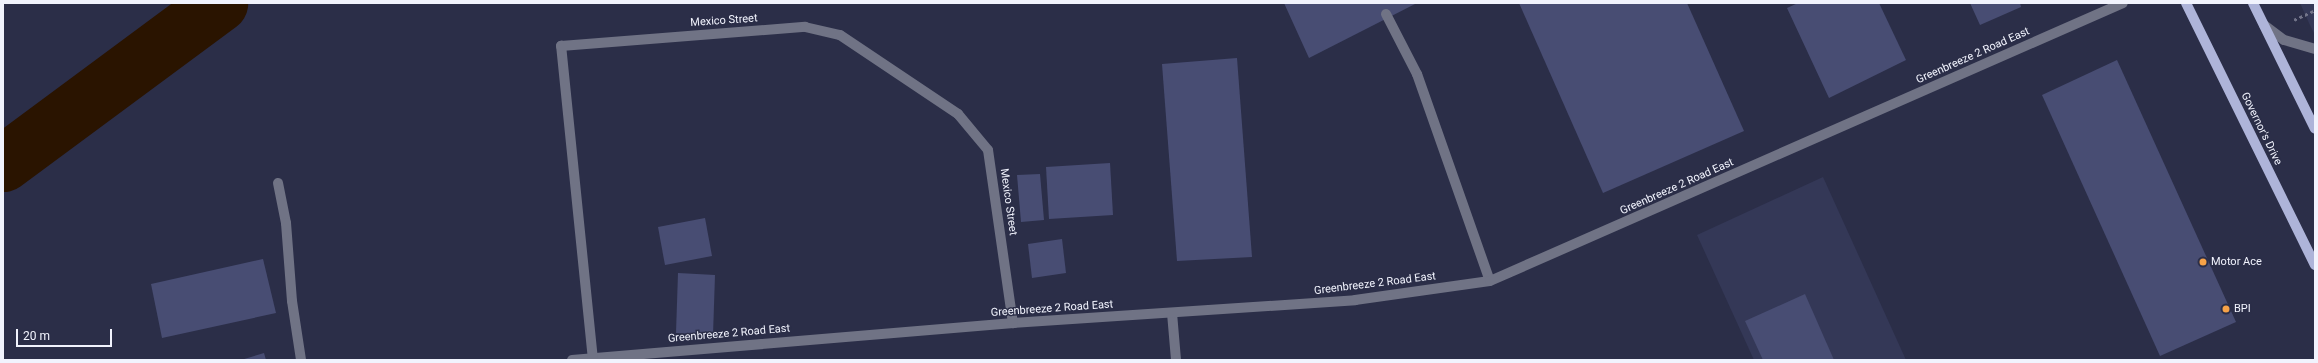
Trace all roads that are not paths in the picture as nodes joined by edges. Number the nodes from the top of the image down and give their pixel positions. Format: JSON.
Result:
{"nodes":[{"id":1,"x":2123,"y":3,"type":"edge"},
{"id":2,"x":2186,"y":3,"type":"edge"},
{"id":3,"x":2253,"y":3,"type":"edge"},
{"id":4,"x":1386,"y":14,"type":"dead end"},
{"id":5,"x":2264,"y":25,"type":"junction"},
{"id":6,"x":2315,"y":49,"type":"edge"},
{"id":7,"x":2315,"y":129,"type":"edge"},
{"id":8,"x":278,"y":183,"type":"dead end"},
{"id":9,"x":2315,"y":265,"type":"edge"},
{"id":10,"x":1490,"y":281,"type":"junction"},
{"id":11,"x":1172,"y":313,"type":"junction"},
{"id":12,"x":1013,"y":323,"type":"junction"},
{"id":13,"x":593,"y":358,"type":"edge"},
{"id":14,"x":301,"y":360,"type":"edge"},
{"id":15,"x":572,"y":360,"type":"edge"},
{"id":16,"x":1176,"y":360,"type":"edge"}],
"edges":[{"from":1,"to":10,"type":"street","name":"Greenbreeze 2 Road East"},
{"from":2,"to":9,"type":"main road","name":"Governor's Drive"},
{"from":3,"to":5,"type":"main road"},
{"from":4,"to":10,"type":"street"},
{"from":5,"to":6,"type":"street"},
{"from":5,"to":7,"type":"main road"},
{"from":8,"to":14,"type":"street"},
{"from":10,"to":11,"type":"street","name":"Greenbreeze 2 Road East"},
{"from":11,"to":12,"type":"street","name":"Greenbreeze 2 Road East"},
{"from":11,"to":16,"type":"street"},
{"from":12,"to":13,"type":"street","name":"Greenbreeze 2 Road East"},
{"from":12,"to":13,"type":"street","name":"Mexico Street"},
{"from":13,"to":15,"type":"street","name":"Greenbreeze 2 Road East"}]}
